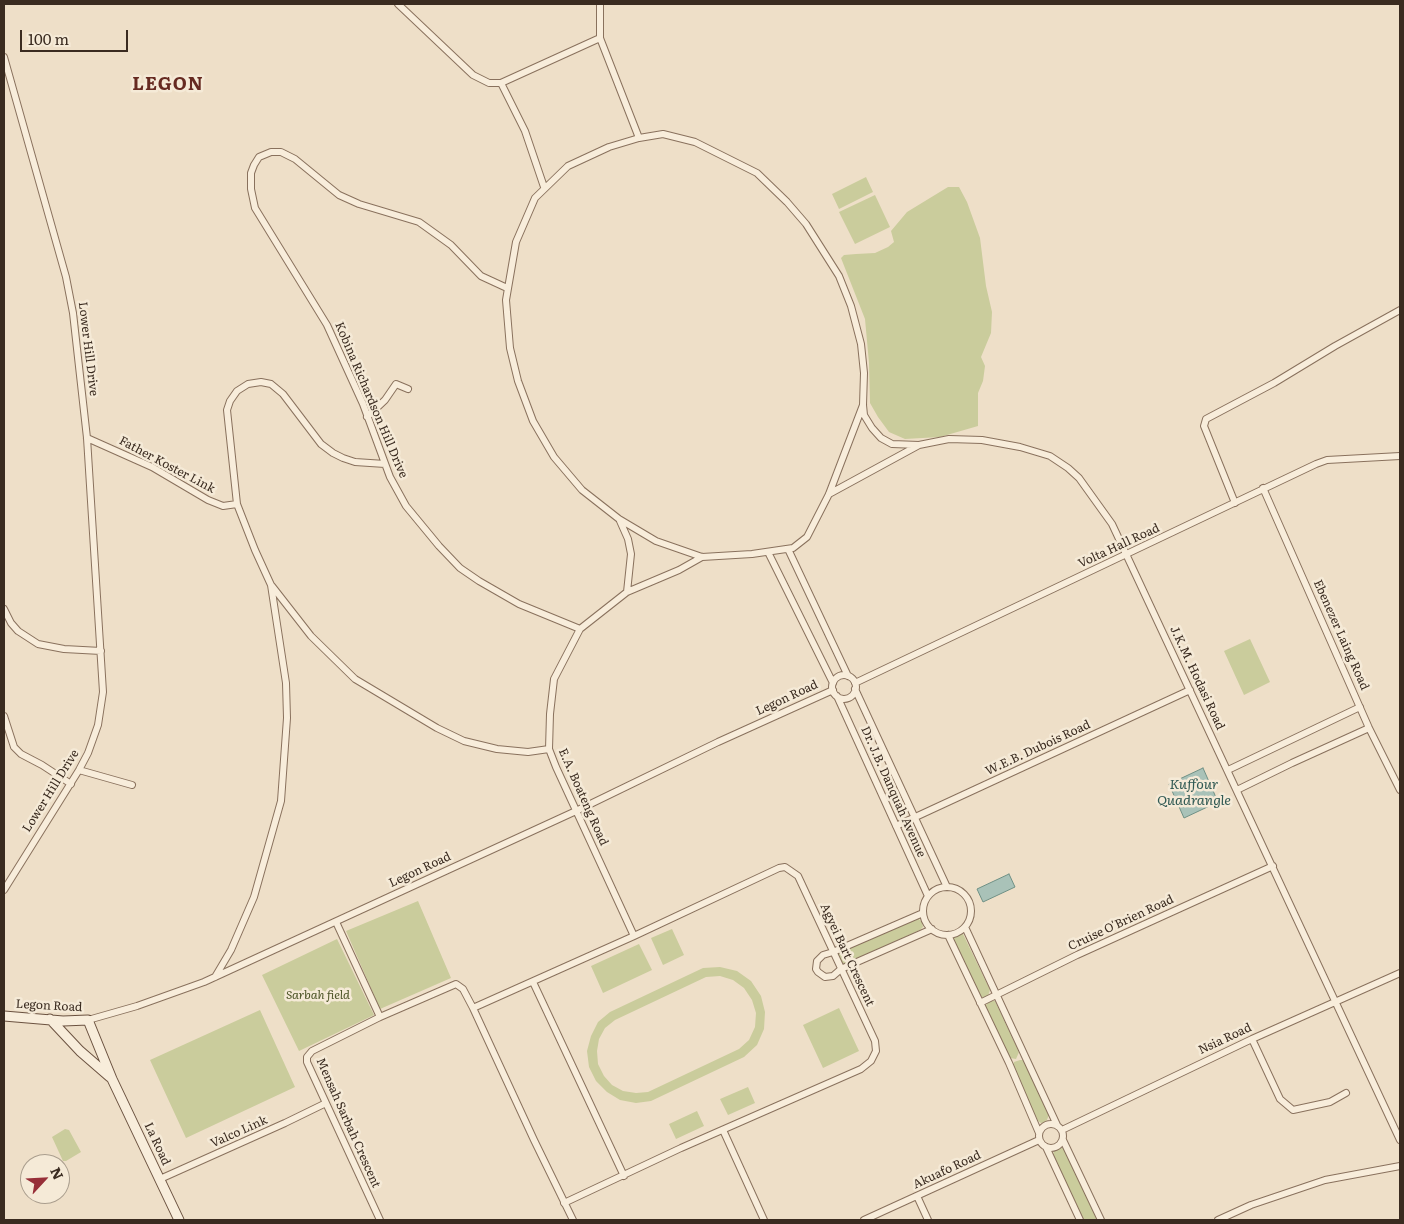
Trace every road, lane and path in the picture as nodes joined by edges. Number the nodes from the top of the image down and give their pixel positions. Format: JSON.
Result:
{"nodes":[{"id":1,"x":398,"y":4,"type":"edge"},
{"id":2,"x":600,"y":4,"type":"edge"},
{"id":3,"x":600,"y":38,"type":"junction"},
{"id":4,"x":4,"y":57,"type":"edge"},
{"id":5,"x":501,"y":83,"type":"junction"},
{"id":6,"x":639,"y":138,"type":"junction"},
{"id":7,"x":544,"y":188,"type":"junction"},
{"id":8,"x":507,"y":288,"type":"junction"},
{"id":9,"x":1400,"y":310,"type":"edge"},
{"id":10,"x":408,"y":388,"type":"dead end"},
{"id":11,"x":862,"y":405,"type":"junction"},
{"id":12,"x":367,"y":416,"type":"junction"},
{"id":13,"x":87,"y":438,"type":"junction"},
{"id":14,"x":919,"y":445,"type":"junction"},
{"id":15,"x":1400,"y":457,"type":"edge"},
{"id":16,"x":385,"y":464,"type":"junction"},
{"id":17,"x":1263,"y":488,"type":"junction"},
{"id":18,"x":829,"y":494,"type":"junction"},
{"id":19,"x":1235,"y":503,"type":"junction"},
{"id":20,"x":238,"y":504,"type":"junction"},
{"id":21,"x":619,"y":519,"type":"junction"},
{"id":22,"x":788,"y":549,"type":"junction"},
{"id":23,"x":768,"y":552,"type":"junction"},
{"id":24,"x":1126,"y":555,"type":"junction"},
{"id":25,"x":702,"y":557,"type":"junction"},
{"id":26,"x":271,"y":585,"type":"junction"},
{"id":27,"x":627,"y":592,"type":"junction"},
{"id":28,"x":4,"y":609,"type":"edge"},
{"id":29,"x":580,"y":629,"type":"junction"},
{"id":30,"x":101,"y":651,"type":"junction"},
{"id":31,"x":848,"y":676,"type":"junction"},
{"id":32,"x":855,"y":686,"type":"junction"},
{"id":33,"x":833,"y":687,"type":"junction"},
{"id":34,"x":1190,"y":690,"type":"junction"},
{"id":35,"x":837,"y":696,"type":"junction"},
{"id":36,"x":1360,"y":707,"type":"junction"},
{"id":37,"x":4,"y":716,"type":"edge"},
{"id":38,"x":1369,"y":728,"type":"junction"},
{"id":39,"x":549,"y":749,"type":"junction"},
{"id":40,"x":79,"y":770,"type":"junction"},
{"id":41,"x":1228,"y":770,"type":"junction"},
{"id":42,"x":70,"y":784,"type":"junction"},
{"id":43,"x":132,"y":785,"type":"dead end"},
{"id":44,"x":1237,"y":790,"type":"junction"},
{"id":45,"x":1400,"y":790,"type":"edge"},
{"id":46,"x":576,"y":811,"type":"junction"},
{"id":47,"x":914,"y":818,"type":"junction"},
{"id":48,"x":896,"y":826,"type":"junction"},
{"id":49,"x":1273,"y":866,"type":"junction"},
{"id":50,"x":7,"y":876,"type":"edge"},
{"id":51,"x":947,"y":887,"type":"junction"},
{"id":52,"x":4,"y":890,"type":"edge"},
{"id":53,"x":928,"y":896,"type":"junction"},
{"id":54,"x":923,"y":913,"type":"junction"},
{"id":55,"x":336,"y":922,"type":"junction"},
{"id":56,"x":965,"y":927,"type":"junction"},
{"id":57,"x":932,"y":929,"type":"junction"},
{"id":58,"x":948,"y":935,"type":"junction"},
{"id":59,"x":634,"y":936,"type":"junction"},
{"id":60,"x":833,"y":952,"type":"junction"},
{"id":61,"x":842,"y":969,"type":"junction"},
{"id":62,"x":1400,"y":973,"type":"edge"},
{"id":63,"x":215,"y":977,"type":"junction"},
{"id":64,"x":534,"y":982,"type":"junction"},
{"id":65,"x":997,"y":996,"type":"junction"},
{"id":66,"x":1335,"y":1001,"type":"junction"},
{"id":67,"x":980,"y":1004,"type":"junction"},
{"id":68,"x":474,"y":1008,"type":"junction"},
{"id":69,"x":4,"y":1016,"type":"edge"},
{"id":70,"x":380,"y":1016,"type":"junction"},
{"id":71,"x":50,"y":1019,"type":"junction"},
{"id":72,"x":88,"y":1020,"type":"junction"},
{"id":73,"x":1252,"y":1039,"type":"junction"},
{"id":74,"x":112,"y":1079,"type":"junction"},
{"id":75,"x":1346,"y":1093,"type":"dead end"},
{"id":76,"x":326,"y":1103,"type":"junction"},
{"id":77,"x":1060,"y":1127,"type":"junction"},
{"id":78,"x":723,"y":1130,"type":"junction"},
{"id":79,"x":1039,"y":1136,"type":"junction"},
{"id":80,"x":1063,"y":1140,"type":"junction"},
{"id":81,"x":1400,"y":1140,"type":"edge"},
{"id":82,"x":1046,"y":1148,"type":"junction"},
{"id":83,"x":1400,"y":1166,"type":"edge"},
{"id":84,"x":624,"y":1176,"type":"junction"},
{"id":85,"x":160,"y":1179,"type":"junction"},
{"id":86,"x":917,"y":1196,"type":"junction"},
{"id":87,"x":564,"y":1204,"type":"junction"},
{"id":88,"x":179,"y":1220,"type":"edge"},
{"id":89,"x":380,"y":1220,"type":"edge"},
{"id":90,"x":573,"y":1220,"type":"edge"},
{"id":91,"x":764,"y":1220,"type":"edge"},
{"id":92,"x":864,"y":1220,"type":"edge"},
{"id":93,"x":928,"y":1220,"type":"edge"},
{"id":94,"x":1080,"y":1220,"type":"edge"},
{"id":95,"x":1101,"y":1220,"type":"edge"},
{"id":96,"x":1218,"y":1220,"type":"edge"}],
"edges":[{"from":1,"to":5,"type":"street"},
{"from":2,"to":3,"type":"street"},
{"from":3,"to":5,"type":"street"},
{"from":3,"to":6,"type":"street"},
{"from":4,"to":13,"type":"street","name":"Lower Hill Drive"},
{"from":5,"to":7,"type":"street"},
{"from":6,"to":7,"type":"street"},
{"from":6,"to":11,"type":"street"},
{"from":7,"to":8,"type":"street"},
{"from":8,"to":12,"type":"street","name":"Kobina Richardson Hill Drive"},
{"from":8,"to":21,"type":"street"},
{"from":9,"to":19,"type":"street"},
{"from":10,"to":12,"type":"street"},
{"from":11,"to":14,"type":"street"},
{"from":11,"to":18,"type":"street"},
{"from":12,"to":16,"type":"street","name":"Kobina Richardson Hill Drive"},
{"from":13,"to":20,"type":"street","name":"Father Koster Link"},
{"from":13,"to":30,"type":"street","name":"Lower Hill Drive"},
{"from":14,"to":18,"type":"street","name":"J.K.M. Hodasi Road"},
{"from":14,"to":24,"type":"street","name":"J.K.M. Hodasi Road"},
{"from":15,"to":17,"type":"street","name":"Volta Hall Road"},
{"from":16,"to":20,"type":"street"},
{"from":16,"to":29,"type":"street","name":"Kobina Richardson Hill Drive"},
{"from":17,"to":19,"type":"street","name":"Volta Hall Road"},
{"from":17,"to":36,"type":"street","name":"Ebenezer Laing Road"},
{"from":18,"to":22,"type":"street"},
{"from":19,"to":24,"type":"street","name":"Volta Hall Road"},
{"from":20,"to":26,"type":"street"},
{"from":21,"to":25,"type":"street"},
{"from":21,"to":27,"type":"street"},
{"from":22,"to":23,"type":"street"},
{"from":22,"to":31,"type":"street"},
{"from":23,"to":25,"type":"street"},
{"from":23,"to":33,"type":"street"},
{"from":24,"to":32,"type":"street","name":"Volta Hall Road"},
{"from":24,"to":34,"type":"street","name":"J.K.M. Hodasi Road"},
{"from":25,"to":27,"type":"street","name":"E.A. Boateng Road"},
{"from":26,"to":39,"type":"street"},
{"from":26,"to":63,"type":"street"},
{"from":27,"to":29,"type":"street","name":"E.A. Boateng Road"},
{"from":28,"to":30,"type":"street"},
{"from":29,"to":39,"type":"street","name":"E.A. Boateng Road"},
{"from":30,"to":40,"type":"street","name":"Lower Hill Drive"},
{"from":31,"to":32,"type":"street"},
{"from":31,"to":33,"type":"street"},
{"from":32,"to":35,"type":"street"},
{"from":32,"to":47,"type":"street","name":"Dr. J.B. Danquah Avenue"},
{"from":33,"to":35,"type":"street"},
{"from":33,"to":46,"type":"street","name":"Legon Road"},
{"from":34,"to":41,"type":"street","name":"J.K.M. Hodasi Road"},
{"from":34,"to":47,"type":"street","name":"W.E.B. Dubois Road"},
{"from":35,"to":48,"type":"street","name":"Dr. J.B. Danquah Avenue"},
{"from":36,"to":38,"type":"street","name":"Ebenezer Laing Road"},
{"from":36,"to":41,"type":"street"},
{"from":37,"to":42,"type":"street"},
{"from":38,"to":44,"type":"street"},
{"from":38,"to":45,"type":"street","name":"Ebenezer Laing Road"},
{"from":39,"to":46,"type":"street","name":"E.A. Boateng Road"},
{"from":40,"to":42,"type":"street","name":"Lower Hill Drive"},
{"from":40,"to":43,"type":"street"},
{"from":41,"to":44,"type":"street","name":"J.K.M. Hodasi Road"},
{"from":42,"to":50,"type":"street","name":"Lower Hill Drive"},
{"from":44,"to":49,"type":"street","name":"J.K.M. Hodasi Road"},
{"from":46,"to":55,"type":"street","name":"Legon Road"},
{"from":46,"to":59,"type":"street","name":"E.A. Boateng Road"},
{"from":47,"to":48,"type":"street","name":"W.E.B. Dubois Road"},
{"from":47,"to":51,"type":"street","name":"Dr. J.B. Danquah Avenue"},
{"from":48,"to":53,"type":"street","name":"Dr. J.B. Danquah Avenue"},
{"from":49,"to":65,"type":"street","name":"Cruise O'Brien Road"},
{"from":49,"to":66,"type":"street","name":"J.K.M. Hodasi Road"},
{"from":50,"to":52,"type":"street","name":"Lower Hill Drive"},
{"from":51,"to":53,"type":"street"},
{"from":51,"to":56,"type":"street"},
{"from":53,"to":54,"type":"street"},
{"from":54,"to":57,"type":"street"},
{"from":54,"to":60,"type":"street"},
{"from":55,"to":63,"type":"street","name":"Legon Road"},
{"from":55,"to":70,"type":"street"},
{"from":56,"to":58,"type":"street"},
{"from":56,"to":65,"type":"street"},
{"from":57,"to":58,"type":"street"},
{"from":57,"to":61,"type":"street"},
{"from":58,"to":67,"type":"street"},
{"from":59,"to":60,"type":"street","name":"Agyei Bart Crescent"},
{"from":59,"to":64,"type":"street","name":"Agyei Bart Crescent"},
{"from":60,"to":61,"type":"street","name":"Agyei Bart Crescent"},
{"from":60,"to":61,"type":"street"},
{"from":61,"to":78,"type":"street","name":"Agyei Bart Crescent"},
{"from":62,"to":66,"type":"street","name":"Nsia Road"},
{"from":63,"to":72,"type":"street","name":"Legon Road"},
{"from":64,"to":68,"type":"street","name":"Agyei Bart Crescent"},
{"from":64,"to":84,"type":"street"},
{"from":65,"to":67,"type":"street","name":"Cruise O'Brien Road"},
{"from":65,"to":77,"type":"street"},
{"from":66,"to":73,"type":"street","name":"Nsia Road"},
{"from":66,"to":81,"type":"street","name":"J.K.M. Hodasi Road"},
{"from":67,"to":79,"type":"street"},
{"from":68,"to":70,"type":"street","name":"Mensah Sarbah Crescent"},
{"from":68,"to":87,"type":"street"},
{"from":69,"to":71,"type":"street","name":"Legon Road"},
{"from":70,"to":76,"type":"street","name":"Mensah Sarbah Crescent"},
{"from":71,"to":72,"type":"street","name":"Legon Road"},
{"from":71,"to":74,"type":"street","name":"La Road"},
{"from":72,"to":74,"type":"street","name":"La Road"},
{"from":73,"to":75,"type":"street"},
{"from":73,"to":77,"type":"street","name":"Nsia Road"},
{"from":74,"to":85,"type":"street","name":"La Road"},
{"from":76,"to":85,"type":"street","name":"Valco Link"},
{"from":76,"to":89,"type":"street","name":"Mensah Sarbah Crescent"},
{"from":77,"to":79,"type":"street"},
{"from":77,"to":80,"type":"street"},
{"from":78,"to":84,"type":"street","name":"Agyei Bart Crescent"},
{"from":78,"to":91,"type":"street"},
{"from":79,"to":82,"type":"street"},
{"from":79,"to":86,"type":"street","name":"Akuafo Road"},
{"from":80,"to":82,"type":"street"},
{"from":80,"to":95,"type":"street"},
{"from":82,"to":94,"type":"street"},
{"from":83,"to":96,"type":"street"},
{"from":84,"to":87,"type":"street","name":"Agyei Bart Crescent"},
{"from":85,"to":88,"type":"street","name":"La Road"},
{"from":86,"to":92,"type":"street","name":"Akuafo Road"},
{"from":86,"to":93,"type":"street"},
{"from":87,"to":90,"type":"street"}]}
